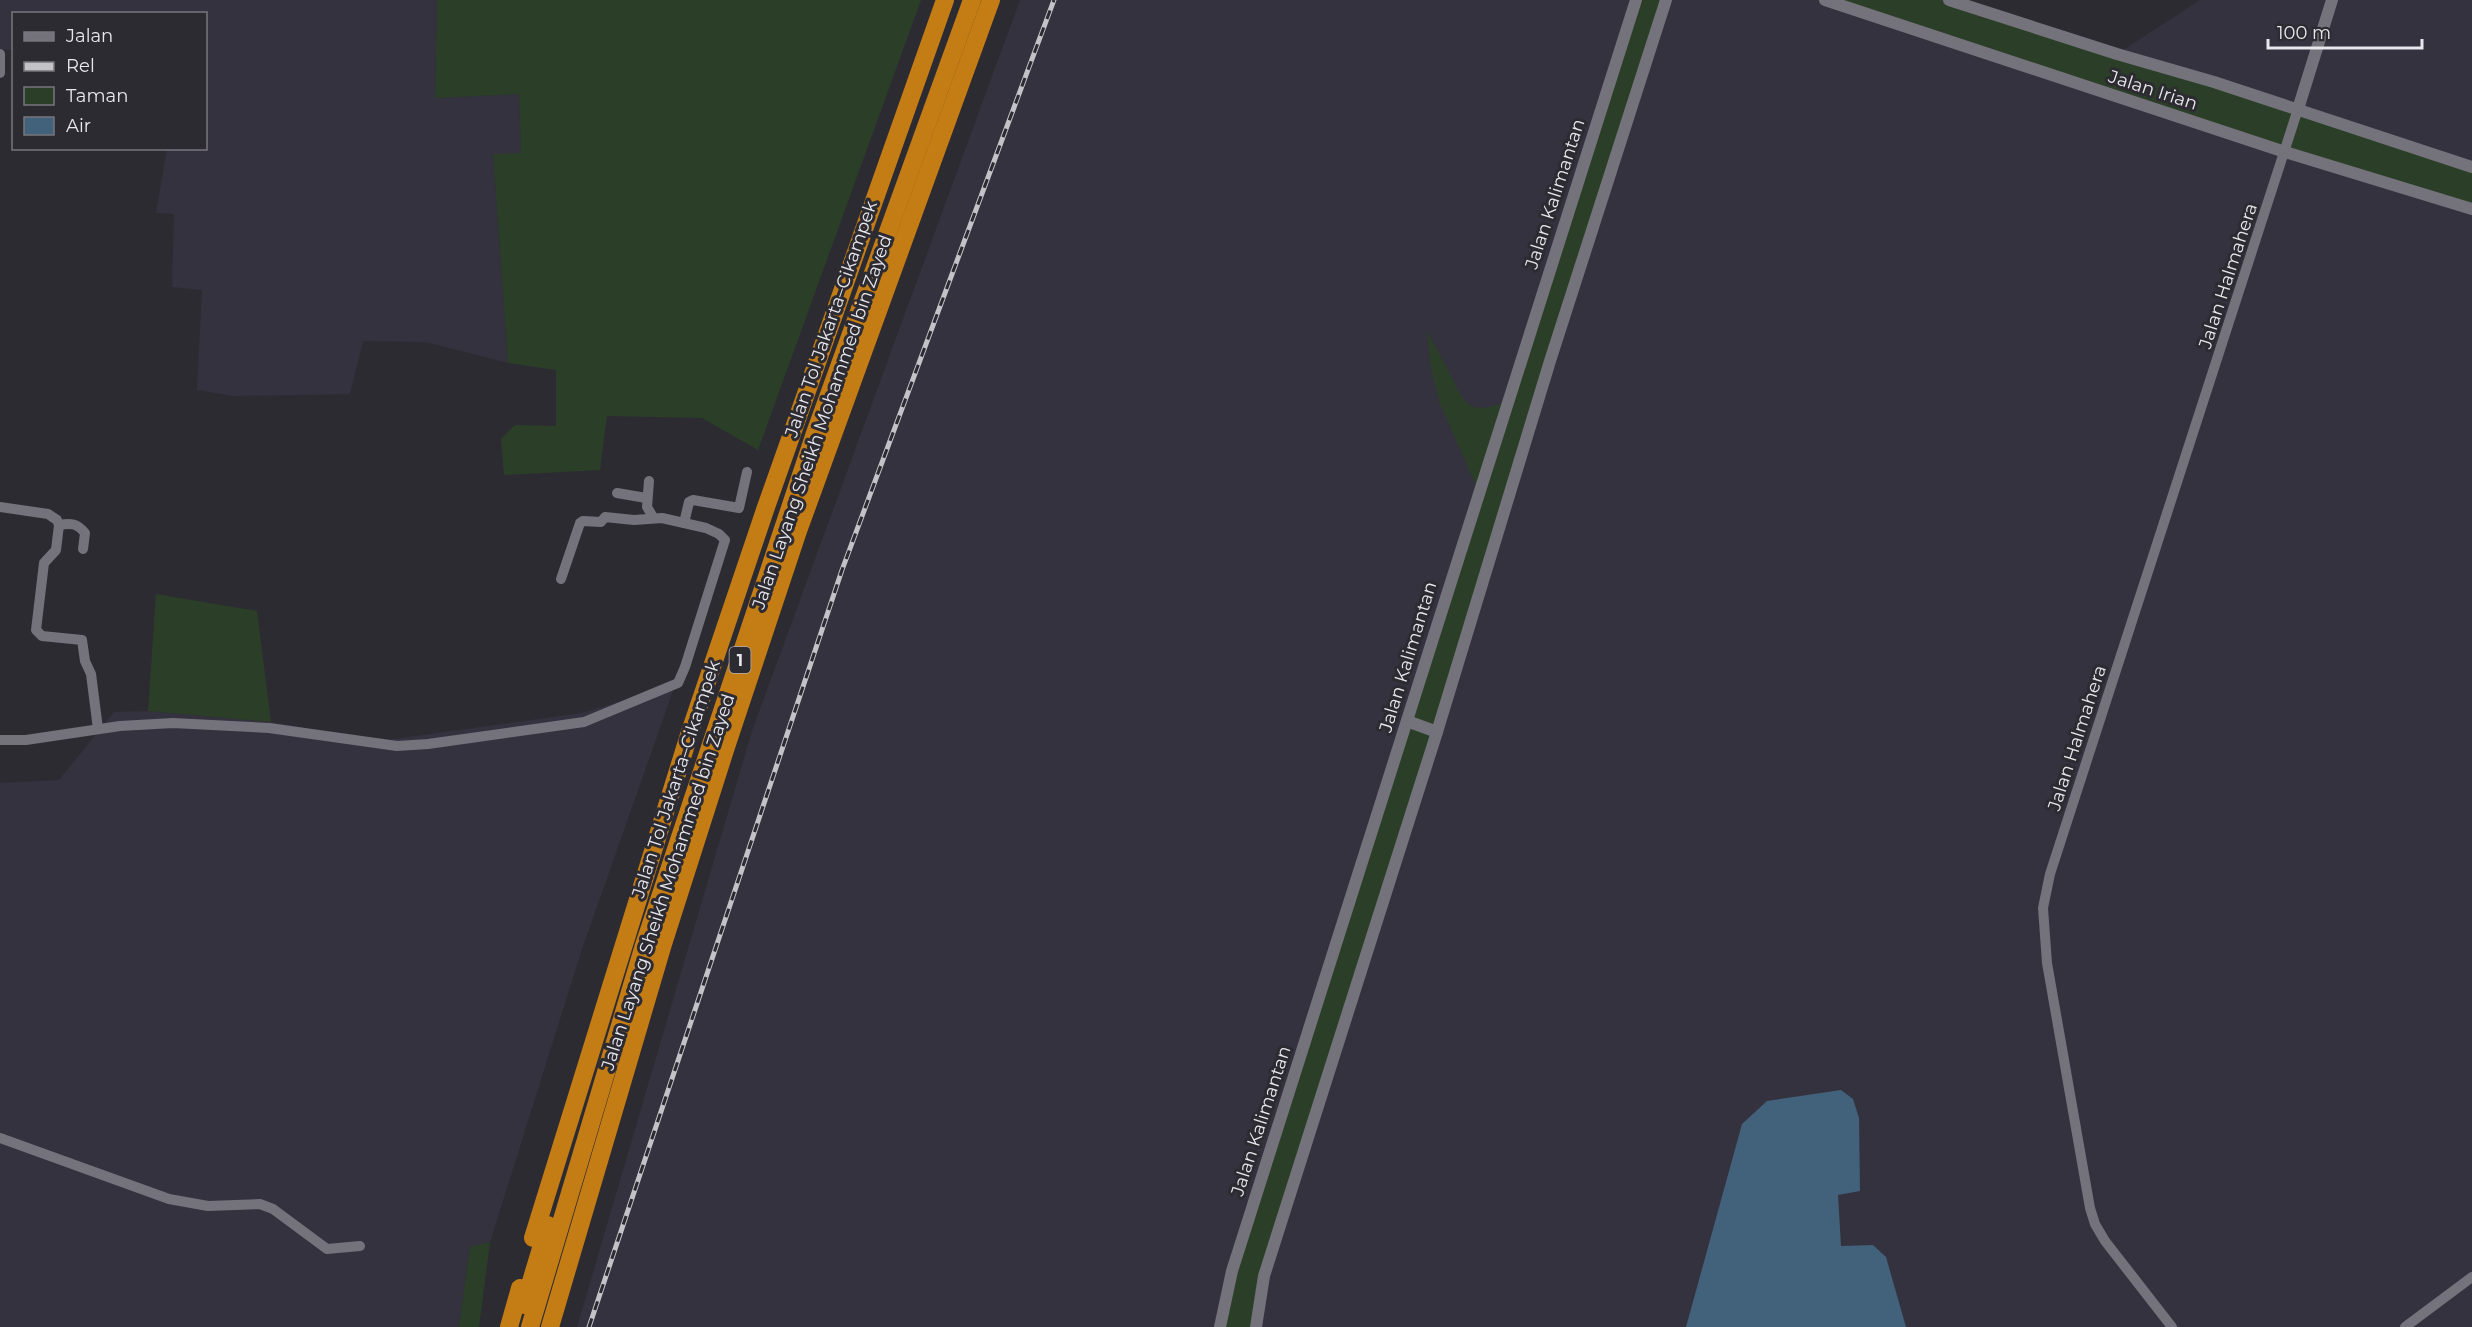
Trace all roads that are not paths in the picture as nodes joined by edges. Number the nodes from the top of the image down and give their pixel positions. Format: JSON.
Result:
{"nodes":[{"id":1,"x":945,"y":0,"type":"edge"},
{"id":2,"x":960,"y":0,"type":"edge"},
{"id":3,"x":972,"y":0,"type":"edge"},
{"id":4,"x":991,"y":0,"type":"edge"},
{"id":5,"x":1636,"y":0,"type":"edge"},
{"id":6,"x":1666,"y":0,"type":"edge"},
{"id":7,"x":1825,"y":0,"type":"edge"},
{"id":8,"x":1949,"y":0,"type":"edge"},
{"id":9,"x":2332,"y":0,"type":"edge"},
{"id":10,"x":0,"y":54,"type":"edge"},
{"id":11,"x":0,"y":73,"type":"edge"},
{"id":12,"x":2298,"y":109,"type":"junction"},
{"id":13,"x":2285,"y":152,"type":"junction"},
{"id":14,"x":2472,"y":167,"type":"edge"},
{"id":15,"x":2472,"y":209,"type":"edge"},
{"id":16,"x":747,"y":472,"type":"dead end"},
{"id":17,"x":649,"y":481,"type":"dead end"},
{"id":18,"x":617,"y":493,"type":"dead end"},
{"id":19,"x":646,"y":498,"type":"junction"},
{"id":20,"x":0,"y":507,"type":"edge"},
{"id":21,"x":653,"y":517,"type":"junction"},
{"id":22,"x":684,"y":523,"type":"junction"},
{"id":23,"x":59,"y":525,"type":"junction"},
{"id":24,"x":83,"y":549,"type":"dead end"},
{"id":25,"x":561,"y":579,"type":"dead end"},
{"id":26,"x":1407,"y":721,"type":"junction"},
{"id":27,"x":98,"y":729,"type":"junction"},
{"id":28,"x":1437,"y":732,"type":"junction"},
{"id":29,"x":0,"y":740,"type":"edge"},
{"id":30,"x":0,"y":1138,"type":"edge"},
{"id":31,"x":360,"y":1246,"type":"dead end"},
{"id":32,"x":2472,"y":1277,"type":"edge"},
{"id":33,"x":512,"y":1326,"type":"edge"},
{"id":34,"x":530,"y":1327,"type":"edge"},
{"id":35,"x":550,"y":1327,"type":"edge"},
{"id":36,"x":1220,"y":1327,"type":"edge"},
{"id":37,"x":1256,"y":1327,"type":"edge"},
{"id":38,"x":2172,"y":1327,"type":"edge"},
{"id":39,"x":2405,"y":1327,"type":"edge"}],
"edges":[{"from":1,"to":33,"type":"highway","name":"Jalan Tol Jakarta–Cikampek","number":"1"},
{"from":2,"to":33,"type":"highway","name":"Jalan Layang Sheikh Mohammed bin Zayed","number":"1"},
{"from":3,"to":34,"type":"highway","name":"Jalan Layang Sheikh Mohammed bin Zayed","number":"1"},
{"from":4,"to":35,"type":"highway","number":"1"},
{"from":5,"to":26,"type":"street","name":"Jalan Kalimantan"},
{"from":6,"to":28,"type":"street"},
{"from":7,"to":13,"type":"street","name":"Jalan Irian"},
{"from":8,"to":12,"type":"street","name":"Jalan Irian"},
{"from":9,"to":12,"type":"street"},
{"from":10,"to":11,"type":"street"},
{"from":12,"to":13,"type":"street","name":"Jalan Halmahera"},
{"from":12,"to":14,"type":"street","name":"Jalan Irian"},
{"from":13,"to":15,"type":"street","name":"Jalan Irian"},
{"from":13,"to":38,"type":"street","name":"Jalan Halmahera"},
{"from":16,"to":22,"type":"street"},
{"from":17,"to":19,"type":"street"},
{"from":18,"to":19,"type":"street"},
{"from":19,"to":21,"type":"street"},
{"from":20,"to":23,"type":"street"},
{"from":21,"to":22,"type":"street"},
{"from":21,"to":25,"type":"street"},
{"from":22,"to":27,"type":"street"},
{"from":23,"to":24,"type":"street"},
{"from":23,"to":27,"type":"street"},
{"from":26,"to":28,"type":"street"},
{"from":26,"to":36,"type":"street","name":"Jalan Kalimantan"},
{"from":27,"to":29,"type":"street"},
{"from":28,"to":37,"type":"street"},
{"from":30,"to":31,"type":"street"},
{"from":32,"to":39,"type":"street"}]}
